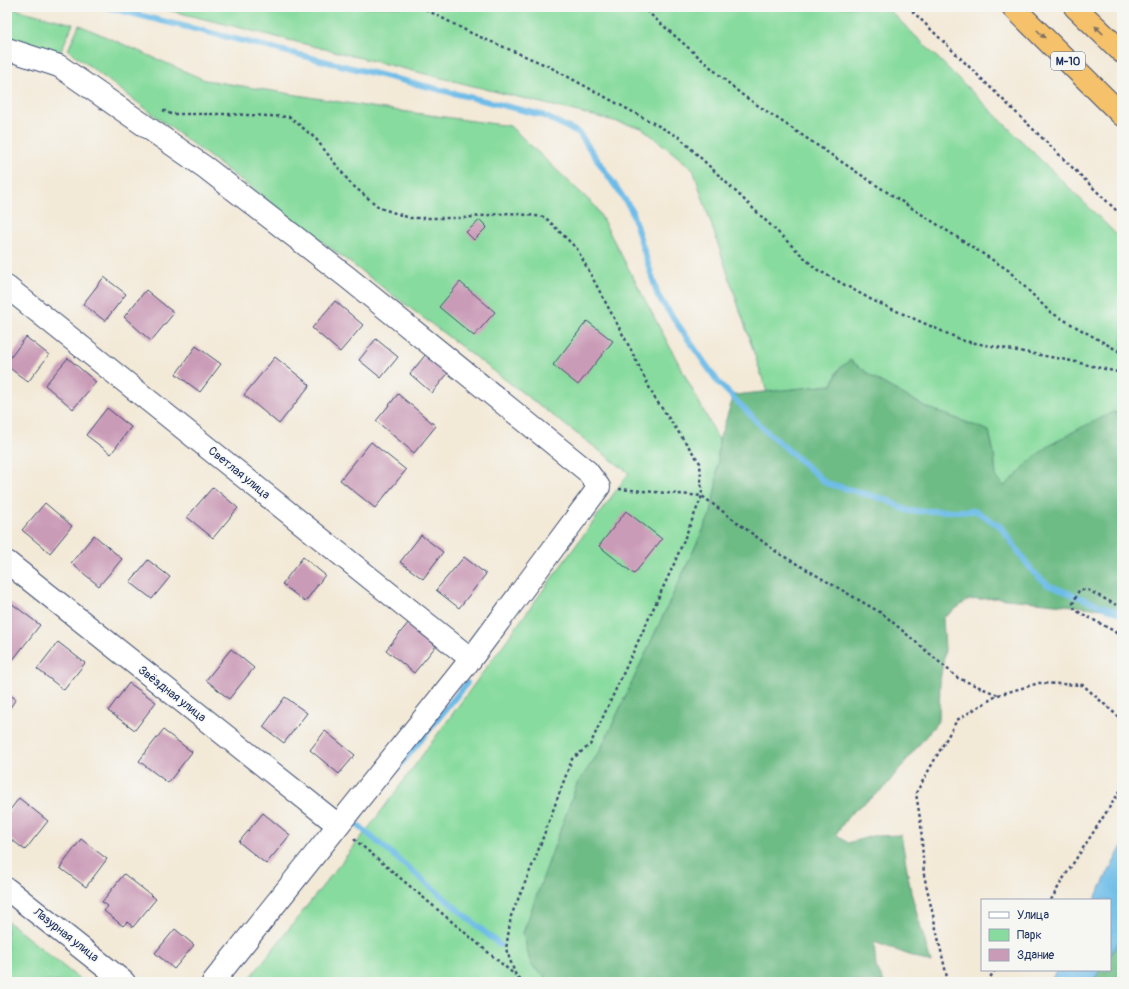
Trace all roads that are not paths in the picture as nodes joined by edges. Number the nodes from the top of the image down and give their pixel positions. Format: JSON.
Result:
{"nodes":[{"id":1,"x":1013,"y":7,"type":"edge"},
{"id":2,"x":1075,"y":7,"type":"edge"},
{"id":3,"x":7,"y":49,"type":"edge"},
{"id":4,"x":1122,"y":52,"type":"edge"},
{"id":5,"x":1122,"y":115,"type":"edge"},
{"id":6,"x":7,"y":286,"type":"edge"},
{"id":7,"x":7,"y":562,"type":"edge"},
{"id":8,"x":471,"y":659,"type":"junction"},
{"id":9,"x":338,"y":825,"type":"junction"},
{"id":10,"x":7,"y":889,"type":"edge"},
{"id":11,"x":124,"y":982,"type":"edge"},
{"id":12,"x":213,"y":982,"type":"edge"}],
"edges":[{"from":1,"to":5,"type":"highway","number":"М-10","one_way":true},
{"from":4,"to":2,"type":"highway","one_way":true},
{"from":3,"to":8,"type":"street"},
{"from":6,"to":8,"type":"street","name":"Светлая улица"},
{"from":7,"to":9,"type":"street","name":"Звёздная улица"},
{"from":8,"to":9,"type":"street"},
{"from":9,"to":12,"type":"street"},
{"from":10,"to":11,"type":"street","name":"Лазурная улица"}]}
